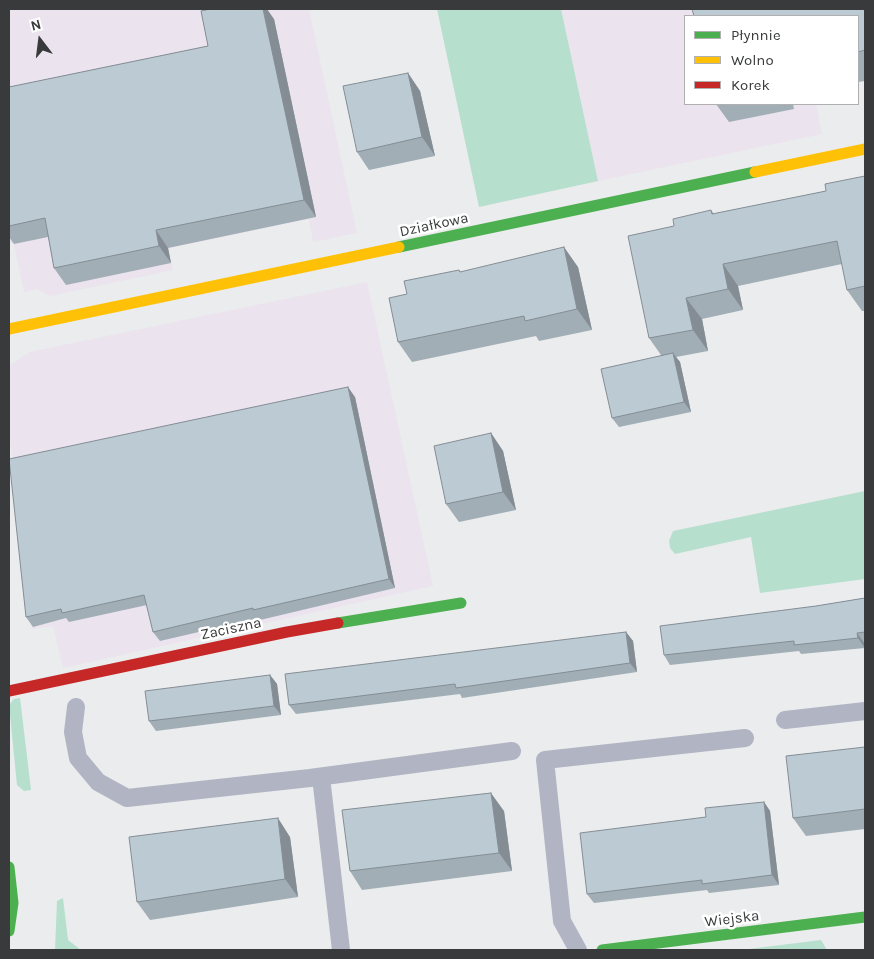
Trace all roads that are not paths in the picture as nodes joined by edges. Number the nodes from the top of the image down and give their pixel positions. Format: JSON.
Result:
{"nodes":[{"id":1,"x":865,"y":149,"type":"edge"},
{"id":2,"x":9,"y":329,"type":"edge"},
{"id":3,"x":461,"y":603,"type":"dead end"},
{"id":4,"x":9,"y":691,"type":"edge"},
{"id":5,"x":76,"y":707,"type":"dead end"},
{"id":6,"x":865,"y":711,"type":"edge"},
{"id":7,"x":785,"y":720,"type":"dead end"},
{"id":8,"x":745,"y":738,"type":"dead end"},
{"id":9,"x":512,"y":752,"type":"dead end"},
{"id":10,"x":320,"y":777,"type":"junction"},
{"id":11,"x":9,"y":867,"type":"edge"},
{"id":12,"x":865,"y":917,"type":"edge"},
{"id":13,"x":9,"y":931,"type":"edge"},
{"id":14,"x":340,"y":950,"type":"edge"},
{"id":15,"x":578,"y":950,"type":"edge"},
{"id":16,"x":602,"y":950,"type":"edge"}],
"edges":[{"from":1,"to":2,"type":"street","name":"Działkowa"},
{"from":3,"to":4,"type":"street","name":"Zaciszna"},
{"from":5,"to":10,"type":"lane"},
{"from":6,"to":7,"type":"lane"},
{"from":8,"to":15,"type":"lane"},
{"from":9,"to":10,"type":"lane"},
{"from":10,"to":14,"type":"lane"},
{"from":11,"to":13,"type":"street"},
{"from":12,"to":16,"type":"street","name":"Wiejska"}]}
